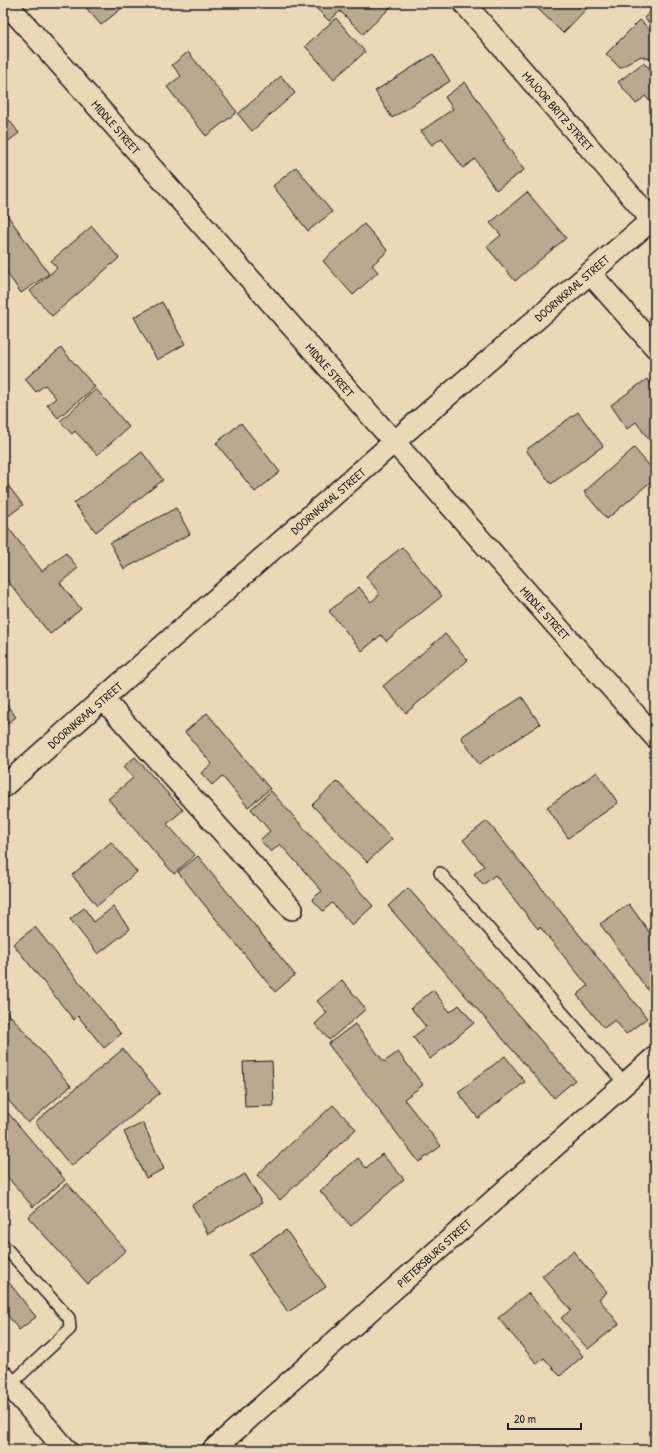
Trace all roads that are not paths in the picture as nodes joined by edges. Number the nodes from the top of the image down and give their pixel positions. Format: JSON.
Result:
{"nodes":[{"id":1,"x":6,"y":3,"type":"edge"},
{"id":2,"x":464,"y":3,"type":"edge"},
{"id":3,"x":654,"y":218,"type":"edge"},
{"id":4,"x":590,"y":273,"type":"junction"},
{"id":5,"x":655,"y":347,"type":"edge"},
{"id":6,"x":394,"y":442,"type":"junction"},
{"id":7,"x":103,"y":699,"type":"junction"},
{"id":8,"x":655,"y":737,"type":"edge"},
{"id":9,"x":3,"y":787,"type":"edge"},
{"id":10,"x":440,"y":874,"type":"dead end"},
{"id":11,"x":292,"y":909,"type":"dead end"},
{"id":12,"x":655,"y":1057,"type":"edge"},
{"id":13,"x":624,"y":1084,"type":"junction"},
{"id":14,"x":3,"y":1245,"type":"edge"},
{"id":15,"x":7,"y":1381,"type":"edge"},
{"id":16,"x":66,"y":1450,"type":"edge"},
{"id":17,"x":213,"y":1450,"type":"edge"}],
"edges":[{"from":1,"to":6,"type":"street","name":"MIDDLE STREET"},
{"from":2,"to":3,"type":"street","name":"MAJOOR BRITZ STREET"},
{"from":3,"to":4,"type":"street","name":"DOORNKRAAL STREET"},
{"from":4,"to":5,"type":"street"},
{"from":4,"to":6,"type":"street","name":"DOORNKRAAL STREET"},
{"from":6,"to":7,"type":"street","name":"DOORNKRAAL STREET"},
{"from":6,"to":8,"type":"street","name":"MIDDLE STREET"},
{"from":7,"to":9,"type":"street","name":"DOORNKRAAL STREET"},
{"from":7,"to":11,"type":"street"},
{"from":10,"to":13,"type":"lane"},
{"from":12,"to":13,"type":"street","name":"PIETERSBURG STREET"},
{"from":13,"to":17,"type":"street","name":"PIETERSBURG STREET"},
{"from":14,"to":15,"type":"lane"},
{"from":15,"to":16,"type":"main road"}]}
